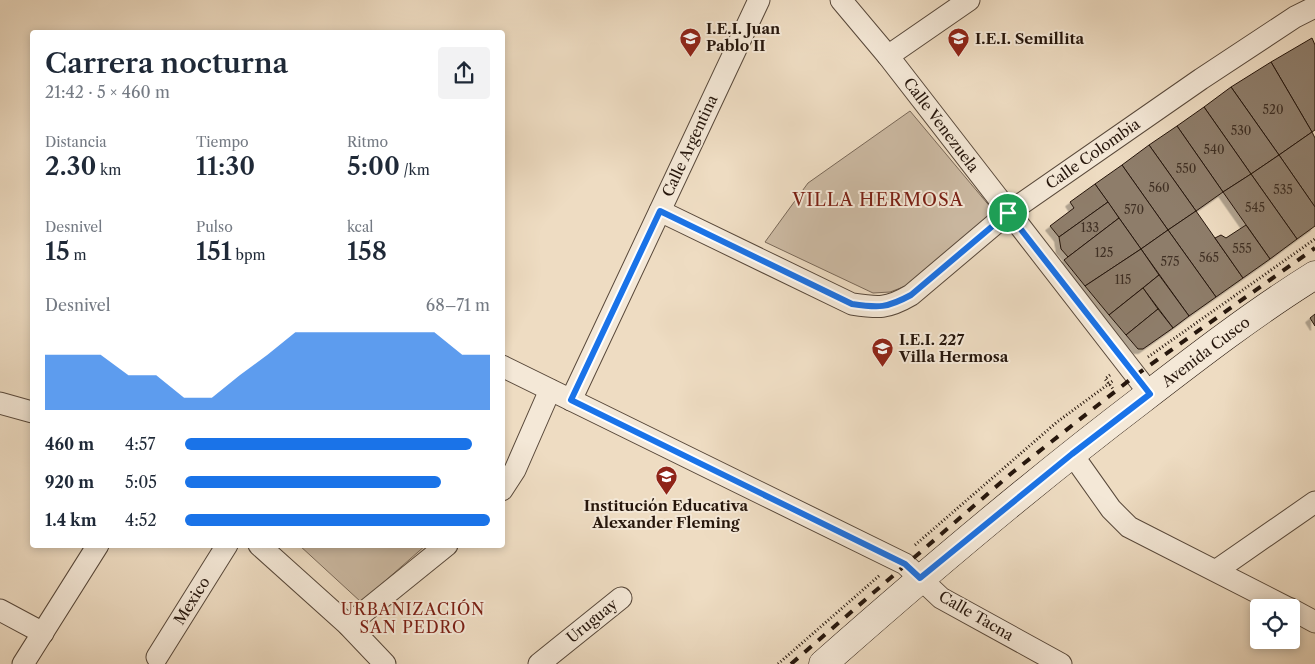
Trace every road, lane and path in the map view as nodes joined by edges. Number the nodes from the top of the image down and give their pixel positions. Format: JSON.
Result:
{"nodes":[{"id":1,"x":759,"y":0,"type":"edge"},
{"id":2,"x":841,"y":0,"type":"edge"},
{"id":3,"x":969,"y":0,"type":"edge"},
{"id":4,"x":1315,"y":7,"type":"edge"},
{"id":5,"x":888,"y":56,"type":"junction"},
{"id":6,"x":660,"y":211,"type":"junction"},
{"id":7,"x":1008,"y":213,"type":"junction"},
{"id":8,"x":1315,"y":276,"type":"edge"},
{"id":9,"x":505,"y":368,"type":"edge"},
{"id":10,"x":550,"y":390,"type":"junction"},
{"id":11,"x":1150,"y":394,"type":"junction"},
{"id":12,"x":571,"y":400,"type":"junction"},
{"id":13,"x":0,"y":403,"type":"edge"},
{"id":14,"x":30,"y":411,"type":"edge"},
{"id":15,"x":1072,"y":454,"type":"junction"},
{"id":16,"x":505,"y":485,"type":"edge"},
{"id":17,"x":1315,"y":502,"type":"edge"},
{"id":18,"x":96,"y":548,"type":"edge"},
{"id":19,"x":225,"y":548,"type":"edge"},
{"id":20,"x":263,"y":548,"type":"edge"},
{"id":21,"x":443,"y":548,"type":"edge"},
{"id":22,"x":1217,"y":570,"type":"junction"},
{"id":23,"x":920,"y":578,"type":"junction"},
{"id":24,"x":621,"y":598,"type":"dead end"},
{"id":25,"x":1273,"y":599,"type":"edge"},
{"id":26,"x":0,"y":610,"type":"edge"},
{"id":27,"x":1300,"y":614,"type":"edge"},
{"id":28,"x":1315,"y":622,"type":"edge"},
{"id":29,"x":348,"y":625,"type":"junction"},
{"id":30,"x":43,"y":633,"type":"junction"},
{"id":31,"x":157,"y":657,"type":"dead end"},
{"id":32,"x":23,"y":664,"type":"edge"},
{"id":33,"x":385,"y":664,"type":"edge"},
{"id":34,"x":540,"y":664,"type":"edge"},
{"id":35,"x":823,"y":664,"type":"edge"},
{"id":36,"x":1061,"y":664,"type":"edge"}],
"edges":[{"from":1,"to":6,"type":"street","name":"Calle Argentina"},
{"from":2,"to":5,"type":"street","name":"Calle Venezuela"},
{"from":3,"to":5,"type":"street"},
{"from":4,"to":7,"type":"street","name":"Calle Colombia"},
{"from":5,"to":7,"type":"street","name":"Calle Venezuela"},
{"from":6,"to":7,"type":"street","name":"Calle Colombia"},
{"from":6,"to":12,"type":"street","name":"Calle Argentina"},
{"from":7,"to":11,"type":"street","name":"Calle Venezuela"},
{"from":8,"to":11,"type":"main road","name":"Avenida Cusco"},
{"from":9,"to":10,"type":"street","name":"Calle Tacna"},
{"from":10,"to":12,"type":"street","name":"Calle Tacna"},
{"from":10,"to":16,"type":"street"},
{"from":11,"to":15,"type":"main road","name":"Avenida Cusco"},
{"from":12,"to":23,"type":"street","name":"Calle Tacna"},
{"from":13,"to":14,"type":"street"},
{"from":15,"to":22,"type":"street"},
{"from":15,"to":23,"type":"main road","name":"Avenida Cusco"},
{"from":17,"to":22,"type":"street"},
{"from":18,"to":30,"type":"street"},
{"from":19,"to":31,"type":"street","name":"Mexico"},
{"from":20,"to":29,"type":"street"},
{"from":21,"to":29,"type":"street"},
{"from":22,"to":25,"type":"street"},
{"from":23,"to":35,"type":"main road","name":"Avenida Cusco"},
{"from":23,"to":36,"type":"street","name":"Calle Tacna"},
{"from":24,"to":34,"type":"street","name":"Uruguay"},
{"from":26,"to":30,"type":"street"},
{"from":27,"to":28,"type":"street"},
{"from":29,"to":33,"type":"street"},
{"from":30,"to":32,"type":"street"}]}
